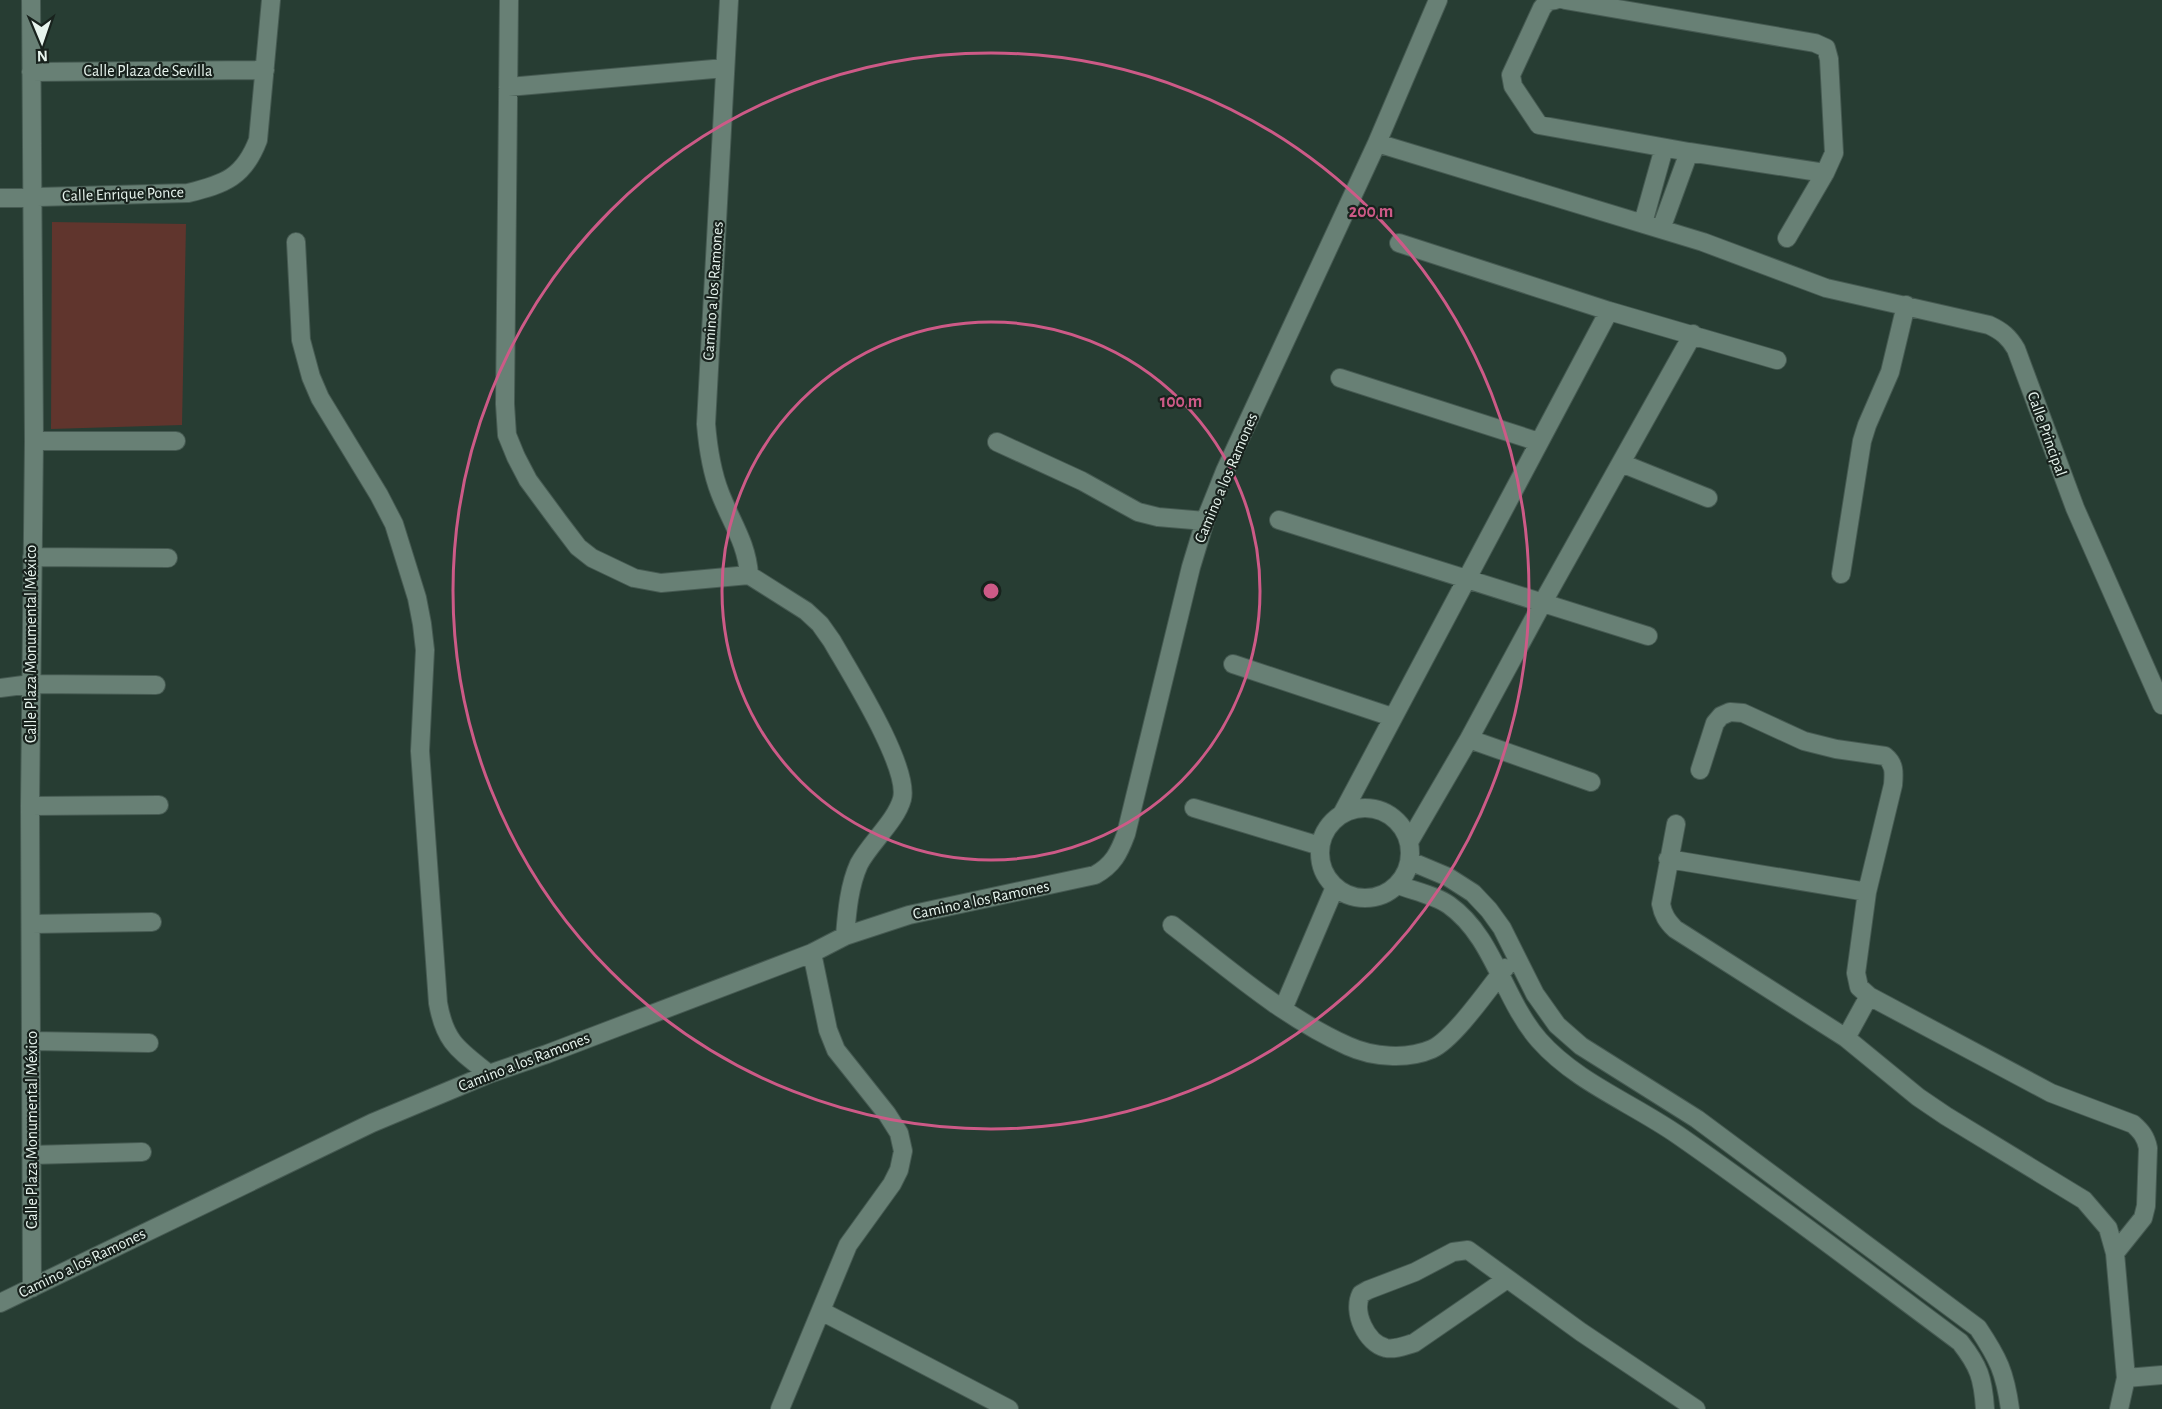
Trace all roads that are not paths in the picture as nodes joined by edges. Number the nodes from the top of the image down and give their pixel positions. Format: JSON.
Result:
{"nodes":[{"id":1,"x":32,"y":0,"type":"edge"},
{"id":2,"x":271,"y":0,"type":"edge"},
{"id":3,"x":509,"y":0,"type":"edge"},
{"id":4,"x":729,"y":0,"type":"edge"},
{"id":5,"x":1438,"y":0,"type":"edge"},
{"id":6,"x":1555,"y":0,"type":"edge"},
{"id":7,"x":1565,"y":0,"type":"edge"},
{"id":8,"x":725,"y":68,"type":"junction"},
{"id":9,"x":265,"y":70,"type":"junction"},
{"id":10,"x":32,"y":72,"type":"junction"},
{"id":11,"x":508,"y":87,"type":"junction"},
{"id":12,"x":1377,"y":143,"type":"junction"},
{"id":13,"x":1664,"y":148,"type":"junction"},
{"id":14,"x":1689,"y":152,"type":"junction"},
{"id":15,"x":1825,"y":173,"type":"junction"},
{"id":16,"x":33,"y":196,"type":"junction"},
{"id":17,"x":0,"y":198,"type":"edge"},
{"id":18,"x":1643,"y":224,"type":"junction"},
{"id":19,"x":1661,"y":229,"type":"junction"},
{"id":20,"x":1787,"y":238,"type":"dead end"},
{"id":21,"x":296,"y":242,"type":"dead end"},
{"id":22,"x":1399,"y":243,"type":"dead end"},
{"id":23,"x":1906,"y":305,"type":"junction"},
{"id":24,"x":1609,"y":311,"type":"junction"},
{"id":25,"x":1693,"y":334,"type":"junction"},
{"id":26,"x":1777,"y":360,"type":"dead end"},
{"id":27,"x":1340,"y":378,"type":"dead end"},
{"id":28,"x":34,"y":441,"type":"junction"},
{"id":29,"x":176,"y":441,"type":"dead end"},
{"id":30,"x":997,"y":442,"type":"dead end"},
{"id":31,"x":1539,"y":442,"type":"junction"},
{"id":32,"x":1621,"y":463,"type":"junction"},
{"id":33,"x":1708,"y":498,"type":"dead end"},
{"id":34,"x":1279,"y":520,"type":"dead end"},
{"id":35,"x":1205,"y":521,"type":"junction"},
{"id":36,"x":32,"y":557,"type":"junction"},
{"id":37,"x":168,"y":558,"type":"dead end"},
{"id":38,"x":1841,"y":574,"type":"dead end"},
{"id":39,"x":748,"y":576,"type":"junction"},
{"id":40,"x":1466,"y":579,"type":"junction"},
{"id":41,"x":1543,"y":602,"type":"junction"},
{"id":42,"x":1648,"y":636,"type":"dead end"},
{"id":43,"x":1233,"y":664,"type":"dead end"},
{"id":44,"x":31,"y":684,"type":"junction"},
{"id":45,"x":156,"y":685,"type":"dead end"},
{"id":46,"x":0,"y":688,"type":"edge"},
{"id":47,"x":2162,"y":705,"type":"edge"},
{"id":48,"x":1392,"y":717,"type":"junction"},
{"id":49,"x":1469,"y":739,"type":"junction"},
{"id":50,"x":1700,"y":770,"type":"dead end"},
{"id":51,"x":1591,"y":782,"type":"dead end"},
{"id":52,"x":159,"y":805,"type":"dead end"},
{"id":53,"x":30,"y":807,"type":"junction"},
{"id":54,"x":1194,"y":808,"type":"dead end"},
{"id":55,"x":1342,"y":814,"type":"junction"},
{"id":56,"x":1676,"y":824,"type":"dead end"},
{"id":57,"x":1409,"y":842,"type":"junction"},
{"id":58,"x":1320,"y":846,"type":"junction"},
{"id":59,"x":1668,"y":858,"type":"junction"},
{"id":60,"x":1410,"y":861,"type":"junction"},
{"id":61,"x":1398,"y":885,"type":"junction"},
{"id":62,"x":1335,"y":887,"type":"junction"},
{"id":63,"x":1867,"y":892,"type":"junction"},
{"id":64,"x":152,"y":922,"type":"dead end"},
{"id":65,"x":32,"y":924,"type":"junction"},
{"id":66,"x":1172,"y":925,"type":"dead end"},
{"id":67,"x":845,"y":936,"type":"junction"},
{"id":68,"x":812,"y":953,"type":"junction"},
{"id":69,"x":1516,"y":956,"type":"junction"},
{"id":70,"x":1499,"y":976,"type":"junction"},
{"id":71,"x":1869,"y":996,"type":"junction"},
{"id":72,"x":1283,"y":1009,"type":"junction"},
{"id":73,"x":1846,"y":1038,"type":"junction"},
{"id":74,"x":31,"y":1041,"type":"junction"},
{"id":75,"x":149,"y":1043,"type":"dead end"},
{"id":76,"x":489,"y":1074,"type":"junction"},
{"id":77,"x":1740,"y":1150,"type":"junction"},
{"id":78,"x":141,"y":1152,"type":"dead end"},
{"id":79,"x":31,"y":1155,"type":"junction"},
{"id":80,"x":1726,"y":1170,"type":"junction"},
{"id":81,"x":2115,"y":1253,"type":"junction"},
{"id":82,"x":1507,"y":1279,"type":"junction"},
{"id":83,"x":32,"y":1288,"type":"junction"},
{"id":84,"x":0,"y":1303,"type":"edge"},
{"id":85,"x":821,"y":1311,"type":"junction"},
{"id":86,"x":2162,"y":1375,"type":"edge"},
{"id":87,"x":2126,"y":1378,"type":"junction"},
{"id":88,"x":1001,"y":1407,"type":"edge"},
{"id":89,"x":780,"y":1409,"type":"edge"},
{"id":90,"x":1696,"y":1409,"type":"edge"},
{"id":91,"x":1986,"y":1409,"type":"edge"},
{"id":92,"x":2010,"y":1409,"type":"edge"},
{"id":93,"x":2120,"y":1409,"type":"edge"}],
"edges":[{"from":1,"to":10,"type":"street","name":"Calle Plaza Monumental México"},
{"from":2,"to":9,"type":"street"},
{"from":3,"to":11,"type":"street"},
{"from":4,"to":8,"type":"street","name":"Camino a los Ramones"},
{"from":5,"to":12,"type":"street","name":"Camino a los Ramones"},
{"from":6,"to":13,"type":"street"},
{"from":7,"to":15,"type":"street"},
{"from":8,"to":11,"type":"street"},
{"from":8,"to":39,"type":"street","name":"Camino a los Ramones"},
{"from":9,"to":10,"type":"street","name":"Calle Plaza de Sevilla"},
{"from":9,"to":16,"type":"street","name":"Calle Enrique Ponce"},
{"from":10,"to":16,"type":"street","name":"Calle Plaza Monumental México"},
{"from":11,"to":39,"type":"street"},
{"from":12,"to":18,"type":"street","name":"Calle Principal"},
{"from":12,"to":35,"type":"street","name":"Camino a los Ramones"},
{"from":13,"to":14,"type":"street"},
{"from":13,"to":18,"type":"street"},
{"from":14,"to":15,"type":"street"},
{"from":14,"to":19,"type":"street"},
{"from":15,"to":20,"type":"street"},
{"from":16,"to":17,"type":"street","name":"Calle Enrique Ponce"},
{"from":16,"to":28,"type":"street","name":"Calle Plaza Monumental México"},
{"from":18,"to":19,"type":"street","name":"Calle Principal"},
{"from":19,"to":23,"type":"street","name":"Calle Principal"},
{"from":21,"to":76,"type":"street"},
{"from":22,"to":24,"type":"street"},
{"from":23,"to":38,"type":"street"},
{"from":23,"to":47,"type":"street","name":"Calle Principal"},
{"from":24,"to":25,"type":"street"},
{"from":24,"to":31,"type":"street"},
{"from":25,"to":26,"type":"street"},
{"from":25,"to":32,"type":"street"},
{"from":27,"to":31,"type":"street"},
{"from":28,"to":29,"type":"street"},
{"from":28,"to":36,"type":"street","name":"Calle Plaza Monumental México"},
{"from":30,"to":35,"type":"street"},
{"from":31,"to":40,"type":"street"},
{"from":32,"to":33,"type":"street"},
{"from":32,"to":41,"type":"street"},
{"from":34,"to":40,"type":"street"},
{"from":35,"to":67,"type":"street","name":"Camino a los Ramones"},
{"from":36,"to":37,"type":"street"},
{"from":36,"to":44,"type":"street","name":"Calle Plaza Monumental México"},
{"from":39,"to":67,"type":"street"},
{"from":40,"to":41,"type":"street"},
{"from":40,"to":48,"type":"street"},
{"from":41,"to":42,"type":"street"},
{"from":41,"to":49,"type":"street"},
{"from":43,"to":48,"type":"street"},
{"from":44,"to":45,"type":"street"},
{"from":44,"to":46,"type":"street"},
{"from":44,"to":53,"type":"street","name":"Calle Plaza Monumental México"},
{"from":48,"to":55,"type":"street"},
{"from":49,"to":51,"type":"street"},
{"from":49,"to":57,"type":"street"},
{"from":50,"to":63,"type":"street"},
{"from":52,"to":53,"type":"street"},
{"from":53,"to":65,"type":"street","name":"Calle Plaza Monumental México"},
{"from":54,"to":58,"type":"street"},
{"from":55,"to":57,"type":"street"},
{"from":55,"to":58,"type":"street"},
{"from":56,"to":59,"type":"street"},
{"from":57,"to":60,"type":"street"},
{"from":58,"to":62,"type":"street"},
{"from":59,"to":63,"type":"street"},
{"from":59,"to":73,"type":"street"},
{"from":60,"to":61,"type":"street"},
{"from":60,"to":69,"type":"street"},
{"from":61,"to":62,"type":"street"},
{"from":61,"to":70,"type":"street"},
{"from":62,"to":72,"type":"street"},
{"from":63,"to":71,"type":"street"},
{"from":64,"to":65,"type":"street"},
{"from":65,"to":74,"type":"street","name":"Calle Plaza Monumental México"},
{"from":66,"to":72,"type":"street"},
{"from":67,"to":68,"type":"street","name":"Camino a los Ramones"},
{"from":68,"to":76,"type":"street","name":"Camino a los Ramones"},
{"from":68,"to":85,"type":"street"},
{"from":69,"to":70,"type":"street"},
{"from":69,"to":77,"type":"street"},
{"from":70,"to":72,"type":"street"},
{"from":70,"to":80,"type":"street"},
{"from":71,"to":73,"type":"street"},
{"from":71,"to":81,"type":"street"},
{"from":73,"to":81,"type":"street"},
{"from":74,"to":75,"type":"street"},
{"from":74,"to":79,"type":"street","name":"Calle Plaza Monumental México"},
{"from":76,"to":83,"type":"street","name":"Camino a los Ramones"},
{"from":77,"to":80,"type":"street"},
{"from":77,"to":92,"type":"street"},
{"from":78,"to":79,"type":"street"},
{"from":79,"to":83,"type":"street","name":"Calle Plaza Monumental México"},
{"from":80,"to":91,"type":"street"},
{"from":81,"to":87,"type":"street"},
{"from":82,"to":82,"type":"street"},
{"from":82,"to":90,"type":"street"},
{"from":83,"to":84,"type":"street","name":"Camino a los Ramones"},
{"from":85,"to":88,"type":"street"},
{"from":85,"to":89,"type":"street"},
{"from":86,"to":87,"type":"street"},
{"from":87,"to":93,"type":"street"}]}
